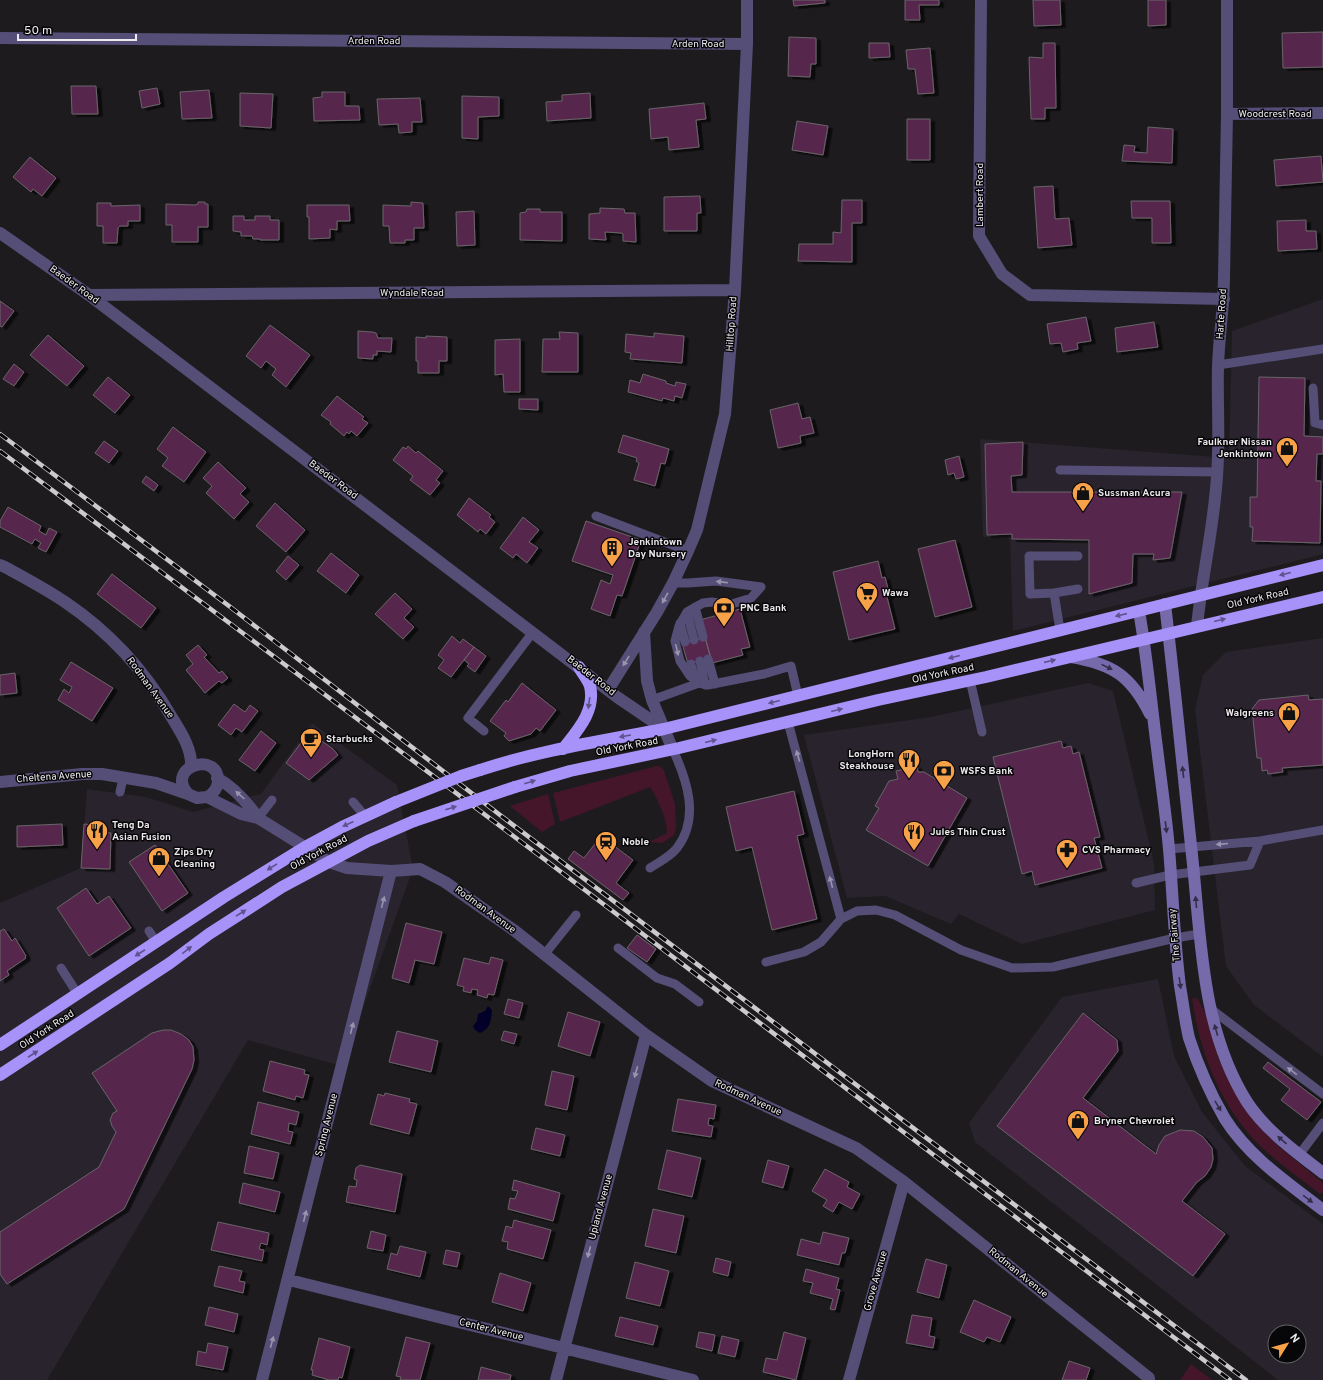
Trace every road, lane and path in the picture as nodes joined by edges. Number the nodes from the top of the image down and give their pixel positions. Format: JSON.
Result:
{"nodes":[{"id":1,"x":747,"y":0,"type":"edge"},
{"id":2,"x":981,"y":0,"type":"edge"},
{"id":3,"x":1227,"y":0,"type":"edge"},
{"id":4,"x":0,"y":38,"type":"edge"},
{"id":5,"x":747,"y":44,"type":"junction"},
{"id":6,"x":1323,"y":113,"type":"edge"},
{"id":7,"x":1227,"y":114,"type":"junction"},
{"id":8,"x":0,"y":233,"type":"edge"},
{"id":9,"x":735,"y":290,"type":"junction"},
{"id":10,"x":89,"y":295,"type":"junction"},
{"id":11,"x":1224,"y":299,"type":"junction"},
{"id":12,"x":1323,"y":349,"type":"edge"},
{"id":13,"x":1218,"y":365,"type":"junction"},
{"id":14,"x":1313,"y":388,"type":"dead end"},
{"id":15,"x":1323,"y":425,"type":"edge"},
{"id":16,"x":1060,"y":470,"type":"dead end"},
{"id":17,"x":1217,"y":472,"type":"junction"},
{"id":18,"x":596,"y":516,"type":"dead end"},
{"id":19,"x":688,"y":551,"type":"junction"},
{"id":20,"x":1078,"y":556,"type":"dead end"},
{"id":21,"x":0,"y":565,"type":"edge"},
{"id":22,"x":1323,"y":565,"type":"edge"},
{"id":23,"x":673,"y":583,"type":"junction"},
{"id":24,"x":1078,"y":589,"type":"dead end"},
{"id":25,"x":1054,"y":593,"type":"junction"},
{"id":26,"x":1200,"y":596,"type":"junction"},
{"id":27,"x":1323,"y":597,"type":"edge"},
{"id":28,"x":1165,"y":604,"type":"junction"},
{"id":29,"x":691,"y":610,"type":"junction"},
{"id":30,"x":1139,"y":611,"type":"junction"},
{"id":31,"x":680,"y":623,"type":"junction"},
{"id":32,"x":1197,"y":626,"type":"junction"},
{"id":33,"x":1060,"y":630,"type":"junction"},
{"id":34,"x":533,"y":632,"type":"junction"},
{"id":35,"x":644,"y":632,"type":"junction"},
{"id":36,"x":1168,"y":633,"type":"junction"},
{"id":37,"x":1144,"y":639,"type":"junction"},
{"id":38,"x":1070,"y":657,"type":"junction"},
{"id":39,"x":579,"y":667,"type":"junction"},
{"id":40,"x":970,"y":680,"type":"junction"},
{"id":41,"x":704,"y":683,"type":"junction"},
{"id":42,"x":608,"y":690,"type":"junction"},
{"id":43,"x":798,"y":696,"type":"junction"},
{"id":44,"x":652,"y":700,"type":"junction"},
{"id":45,"x":788,"y":722,"type":"junction"},
{"id":46,"x":180,"y":730,"type":"junction"},
{"id":47,"x":664,"y":730,"type":"junction"},
{"id":48,"x":484,"y":731,"type":"dead end"},
{"id":49,"x":982,"y":732,"type":"dead end"},
{"id":50,"x":1155,"y":732,"type":"junction"},
{"id":51,"x":563,"y":749,"type":"junction"},
{"id":52,"x":673,"y":750,"type":"junction"},
{"id":53,"x":208,"y":765,"type":"junction"},
{"id":54,"x":123,"y":778,"type":"junction"},
{"id":55,"x":217,"y":778,"type":"junction"},
{"id":56,"x":0,"y":782,"type":"edge"},
{"id":57,"x":156,"y":783,"type":"junction"},
{"id":58,"x":185,"y":783,"type":"junction"},
{"id":59,"x":120,"y":792,"type":"dead end"},
{"id":60,"x":207,"y":797,"type":"junction"},
{"id":61,"x":272,"y":800,"type":"dead end"},
{"id":62,"x":353,"y":802,"type":"dead end"},
{"id":63,"x":365,"y":816,"type":"junction"},
{"id":64,"x":258,"y":818,"type":"junction"},
{"id":65,"x":1323,"y":830,"type":"edge"},
{"id":66,"x":1260,"y":841,"type":"junction"},
{"id":67,"x":305,"y":847,"type":"junction"},
{"id":68,"x":1191,"y":847,"type":"junction"},
{"id":69,"x":1169,"y":848,"type":"junction"},
{"id":70,"x":328,"y":862,"type":"junction"},
{"id":71,"x":650,"y":868,"type":"dead end"},
{"id":72,"x":391,"y":870,"type":"junction"},
{"id":73,"x":1194,"y":871,"type":"junction"},
{"id":74,"x":1170,"y":875,"type":"junction"},
{"id":75,"x":1136,"y":883,"type":"dead end"},
{"id":76,"x":576,"y":915,"type":"dead end"},
{"id":77,"x":841,"y":919,"type":"junction"},
{"id":78,"x":149,"y":931,"type":"dead end"},
{"id":79,"x":1199,"y":934,"type":"junction"},
{"id":80,"x":1175,"y":938,"type":"junction"},
{"id":81,"x":156,"y":943,"type":"junction"},
{"id":82,"x":618,"y":948,"type":"dead end"},
{"id":83,"x":544,"y":955,"type":"junction"},
{"id":84,"x":766,"y":962,"type":"dead end"},
{"id":85,"x":61,"y":968,"type":"dead end"},
{"id":86,"x":78,"y":993,"type":"junction"},
{"id":87,"x":699,"y":1002,"type":"dead end"},
{"id":88,"x":1211,"y":1009,"type":"junction"},
{"id":89,"x":646,"y":1035,"type":"junction"},
{"id":90,"x":0,"y":1045,"type":"edge"},
{"id":91,"x":0,"y":1075,"type":"edge"},
{"id":92,"x":1323,"y":1094,"type":"edge"},
{"id":93,"x":1323,"y":1122,"type":"edge"},
{"id":94,"x":1300,"y":1155,"type":"junction"},
{"id":95,"x":1323,"y":1173,"type":"edge"},
{"id":96,"x":904,"y":1182,"type":"junction"},
{"id":97,"x":1323,"y":1210,"type":"edge"},
{"id":98,"x":289,"y":1280,"type":"junction"},
{"id":99,"x":565,"y":1348,"type":"junction"},
{"id":100,"x":262,"y":1380,"type":"edge"},
{"id":101,"x":556,"y":1380,"type":"edge"},
{"id":102,"x":693,"y":1380,"type":"edge"},
{"id":103,"x":849,"y":1380,"type":"edge"},
{"id":104,"x":1149,"y":1380,"type":"edge"}],
"edges":[{"from":1,"to":5,"type":"street","name":"Hilltop Road"},
{"from":2,"to":11,"type":"street","name":"Lambert Road"},
{"from":3,"to":7,"type":"street","name":"Harte Road"},
{"from":4,"to":5,"type":"street","name":"Arden Road"},
{"from":5,"to":9,"type":"street","name":"Hilltop Road"},
{"from":6,"to":7,"type":"street","name":"Woodcrest Road"},
{"from":7,"to":11,"type":"street","name":"Harte Road"},
{"from":8,"to":10,"type":"street","name":"Baeder Road"},
{"from":9,"to":10,"type":"street","name":"Wyndale Road"},
{"from":9,"to":19,"type":"street","name":"Hilltop Road"},
{"from":10,"to":34,"type":"street","name":"Baeder Road"},
{"from":11,"to":13,"type":"street","name":"Harte Road"},
{"from":12,"to":13,"type":"lane"},
{"from":13,"to":17,"type":"street","name":"Harte Road"},
{"from":14,"to":15,"type":"lane"},
{"from":16,"to":17,"type":"lane"},
{"from":17,"to":26,"type":"street","name":"Harte Road"},
{"from":18,"to":19,"type":"lane"},
{"from":19,"to":23,"type":"street","name":"Hilltop Road"},
{"from":20,"to":25,"type":"lane"},
{"from":21,"to":46,"type":"street","name":"Rodman Avenue"},
{"from":22,"to":26,"type":"highway","name":"Old York Road","one_way":true},
{"from":29,"to":23,"type":"lane","one_way":true},
{"from":23,"to":35,"type":"street","name":"Hilltop Road","one_way":true},
{"from":24,"to":25,"type":"lane"},
{"from":25,"to":33,"type":"lane"},
{"from":26,"to":28,"type":"highway","name":"Old York Road"},
{"from":26,"to":32,"type":"street","name":"Harte Road"},
{"from":32,"to":27,"type":"highway","name":"Old York Road","one_way":true},
{"from":28,"to":30,"type":"highway","name":"Old York Road"},
{"from":28,"to":36,"type":"main road"},
{"from":29,"to":31,"type":"lane"},
{"from":29,"to":31,"type":"lane"},
{"from":30,"to":33,"type":"highway","name":"Old York Road","one_way":true},
{"from":30,"to":37,"type":"main road","name":"The Fairway"},
{"from":31,"to":41,"type":"lane","one_way":true},
{"from":32,"to":36,"type":"highway","name":"Old York Road"},
{"from":33,"to":43,"type":"highway","name":"Old York Road","one_way":true},
{"from":34,"to":39,"type":"street","name":"Baeder Road"},
{"from":34,"to":48,"type":"lane"},
{"from":35,"to":42,"type":"street","name":"Hilltop Road","one_way":true},
{"from":35,"to":44,"type":"street"},
{"from":36,"to":37,"type":"highway","name":"Old York Road"},
{"from":68,"to":36,"type":"main road","one_way":true},
{"from":37,"to":38,"type":"highway","name":"Old York Road"},
{"from":37,"to":50,"type":"main road","name":"The Fairway"},
{"from":40,"to":38,"type":"highway","name":"Old York Road","one_way":true},
{"from":38,"to":50,"type":"main road","one_way":true},
{"from":39,"to":42,"type":"street","name":"Baeder Road"},
{"from":39,"to":51,"type":"highway","one_way":true},
{"from":45,"to":40,"type":"highway","name":"Old York Road","one_way":true},
{"from":40,"to":49,"type":"lane"},
{"from":41,"to":41,"type":"lane"},
{"from":41,"to":43,"type":"lane"},
{"from":41,"to":44,"type":"lane"},
{"from":42,"to":47,"type":"street","name":"Baeder Road"},
{"from":43,"to":47,"type":"highway","name":"Old York Road","one_way":true},
{"from":44,"to":47,"type":"street"},
{"from":52,"to":45,"type":"highway","name":"Old York Road","one_way":true},
{"from":77,"to":45,"type":"lane","one_way":true},
{"from":46,"to":53,"type":"street","name":"Rodman Avenue"},
{"from":46,"to":58,"type":"street","name":"Rodman Avenue"},
{"from":47,"to":51,"type":"highway","name":"Old York Road","one_way":true},
{"from":47,"to":52,"type":"street"},
{"from":50,"to":69,"type":"main road","name":"The Fairway","one_way":true},
{"from":51,"to":63,"type":"highway","name":"Old York Road","bridge":true},
{"from":70,"to":52,"type":"highway","name":"Old York Road","one_way":true,"bridge":true},
{"from":52,"to":71,"type":"lane"},
{"from":53,"to":55,"type":"street"},
{"from":53,"to":58,"type":"street","name":"Cheltena Avenue"},
{"from":54,"to":56,"type":"street","name":"Cheltena Avenue"},
{"from":54,"to":57,"type":"street","name":"Cheltena Avenue"},
{"from":54,"to":59,"type":"lane"},
{"from":55,"to":60,"type":"street"},
{"from":64,"to":55,"type":"street","name":"Cheltena Avenue","one_way":true},
{"from":57,"to":58,"type":"street","name":"Cheltena Avenue"},
{"from":57,"to":58,"type":"street","name":"Cheltena Avenue"},
{"from":58,"to":60,"type":"street","name":"Cheltena Avenue"},
{"from":60,"to":64,"type":"street","name":"Cheltena Avenue"},
{"from":61,"to":64,"type":"lane"},
{"from":62,"to":63,"type":"lane"},
{"from":63,"to":67,"type":"highway","name":"Old York Road","one_way":true},
{"from":64,"to":67,"type":"street","name":"Cheltena Avenue"},
{"from":65,"to":66,"type":"lane"},
{"from":66,"to":68,"type":"lane","one_way":true},
{"from":66,"to":73,"type":"lane"},
{"from":67,"to":70,"type":"street","name":"Cheltena Avenue"},
{"from":67,"to":81,"type":"highway","name":"Old York Road","one_way":true},
{"from":68,"to":69,"type":"lane"},
{"from":68,"to":73,"type":"main road"},
{"from":69,"to":74,"type":"main road","name":"The Fairway"},
{"from":70,"to":72,"type":"street","name":"Rodman Avenue"},
{"from":91,"to":70,"type":"highway","name":"Old York Road","one_way":true},
{"from":72,"to":83,"type":"street","name":"Rodman Avenue"},
{"from":98,"to":72,"type":"street","name":"Spring Avenue","one_way":true},
{"from":73,"to":74,"type":"lane"},
{"from":79,"to":73,"type":"main road","one_way":true},
{"from":74,"to":75,"type":"lane"},
{"from":74,"to":80,"type":"main road","name":"The Fairway"},
{"from":76,"to":83,"type":"lane"},
{"from":77,"to":80,"type":"lane"},
{"from":77,"to":84,"type":"lane"},
{"from":78,"to":81,"type":"lane"},
{"from":79,"to":80,"type":"lane"},
{"from":79,"to":88,"type":"main road"},
{"from":80,"to":97,"type":"main road","name":"The Fairway","one_way":true},
{"from":81,"to":86,"type":"highway","name":"Old York Road","one_way":true},
{"from":82,"to":87,"type":"lane"},
{"from":83,"to":89,"type":"street","name":"Rodman Avenue"},
{"from":85,"to":86,"type":"lane"},
{"from":86,"to":90,"type":"highway","name":"Old York Road"},
{"from":92,"to":88,"type":"lane","one_way":true},
{"from":94,"to":88,"type":"main road","one_way":true},
{"from":89,"to":96,"type":"street","name":"Rodman Avenue"},
{"from":89,"to":99,"type":"street","name":"Upland Avenue","one_way":true},
{"from":93,"to":94,"type":"lane"},
{"from":94,"to":95,"type":"main road"},
{"from":96,"to":103,"type":"street","name":"Grove Avenue"},
{"from":96,"to":104,"type":"street","name":"Rodman Avenue"},
{"from":98,"to":99,"type":"street","name":"Center Avenue"},
{"from":100,"to":98,"type":"street","name":"Spring Avenue","one_way":true},
{"from":99,"to":101,"type":"street","name":"Upland Avenue"},
{"from":99,"to":102,"type":"street","name":"Center Avenue"}]}
